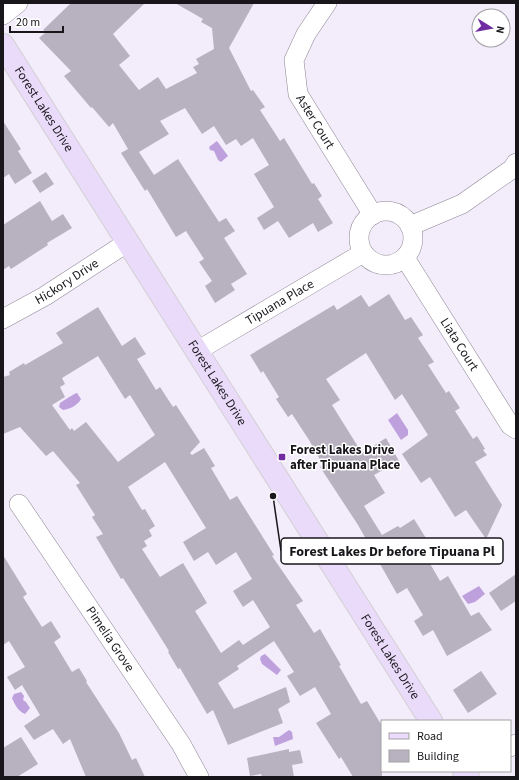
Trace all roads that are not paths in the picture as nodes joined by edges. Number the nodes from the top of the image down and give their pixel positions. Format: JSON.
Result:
{"nodes":[{"id":1,"x":18,"y":3,"type":"edge"},
{"id":2,"x":328,"y":3,"type":"edge"},
{"id":3,"x":3,"y":15,"type":"edge"},
{"id":4,"x":3,"y":45,"type":"edge"},
{"id":5,"x":516,"y":163,"type":"edge"},
{"id":6,"x":373,"y":215,"type":"junction"},
{"id":7,"x":410,"y":226,"type":"junction"},
{"id":8,"x":128,"y":242,"type":"junction"},
{"id":9,"x":363,"y":253,"type":"junction"},
{"id":10,"x":405,"y":258,"type":"junction"},
{"id":11,"x":3,"y":319,"type":"edge"},
{"id":12,"x":197,"y":351,"type":"junction"},
{"id":13,"x":516,"y":429,"type":"edge"},
{"id":14,"x":19,"y":504,"type":"dead end"},
{"id":15,"x":429,"y":720,"type":"edge"},
{"id":16,"x":199,"y":777,"type":"edge"}],
"edges":[{"from":1,"to":3,"type":"street"},
{"from":2,"to":6,"type":"street","name":"Aster Court"},
{"from":4,"to":8,"type":"main road","name":"Forest Lakes Drive"},
{"from":5,"to":7,"type":"street"},
{"from":6,"to":7,"type":"street"},
{"from":6,"to":9,"type":"street"},
{"from":7,"to":10,"type":"street"},
{"from":8,"to":11,"type":"street","name":"Hickory Drive"},
{"from":8,"to":12,"type":"main road","name":"Forest Lakes Drive"},
{"from":9,"to":10,"type":"street"},
{"from":9,"to":12,"type":"street","name":"Tipuana Place"},
{"from":10,"to":13,"type":"street","name":"Liata Court"},
{"from":12,"to":15,"type":"main road","name":"Forest Lakes Drive"},
{"from":14,"to":16,"type":"street","name":"Pimelia Grove"}]}
